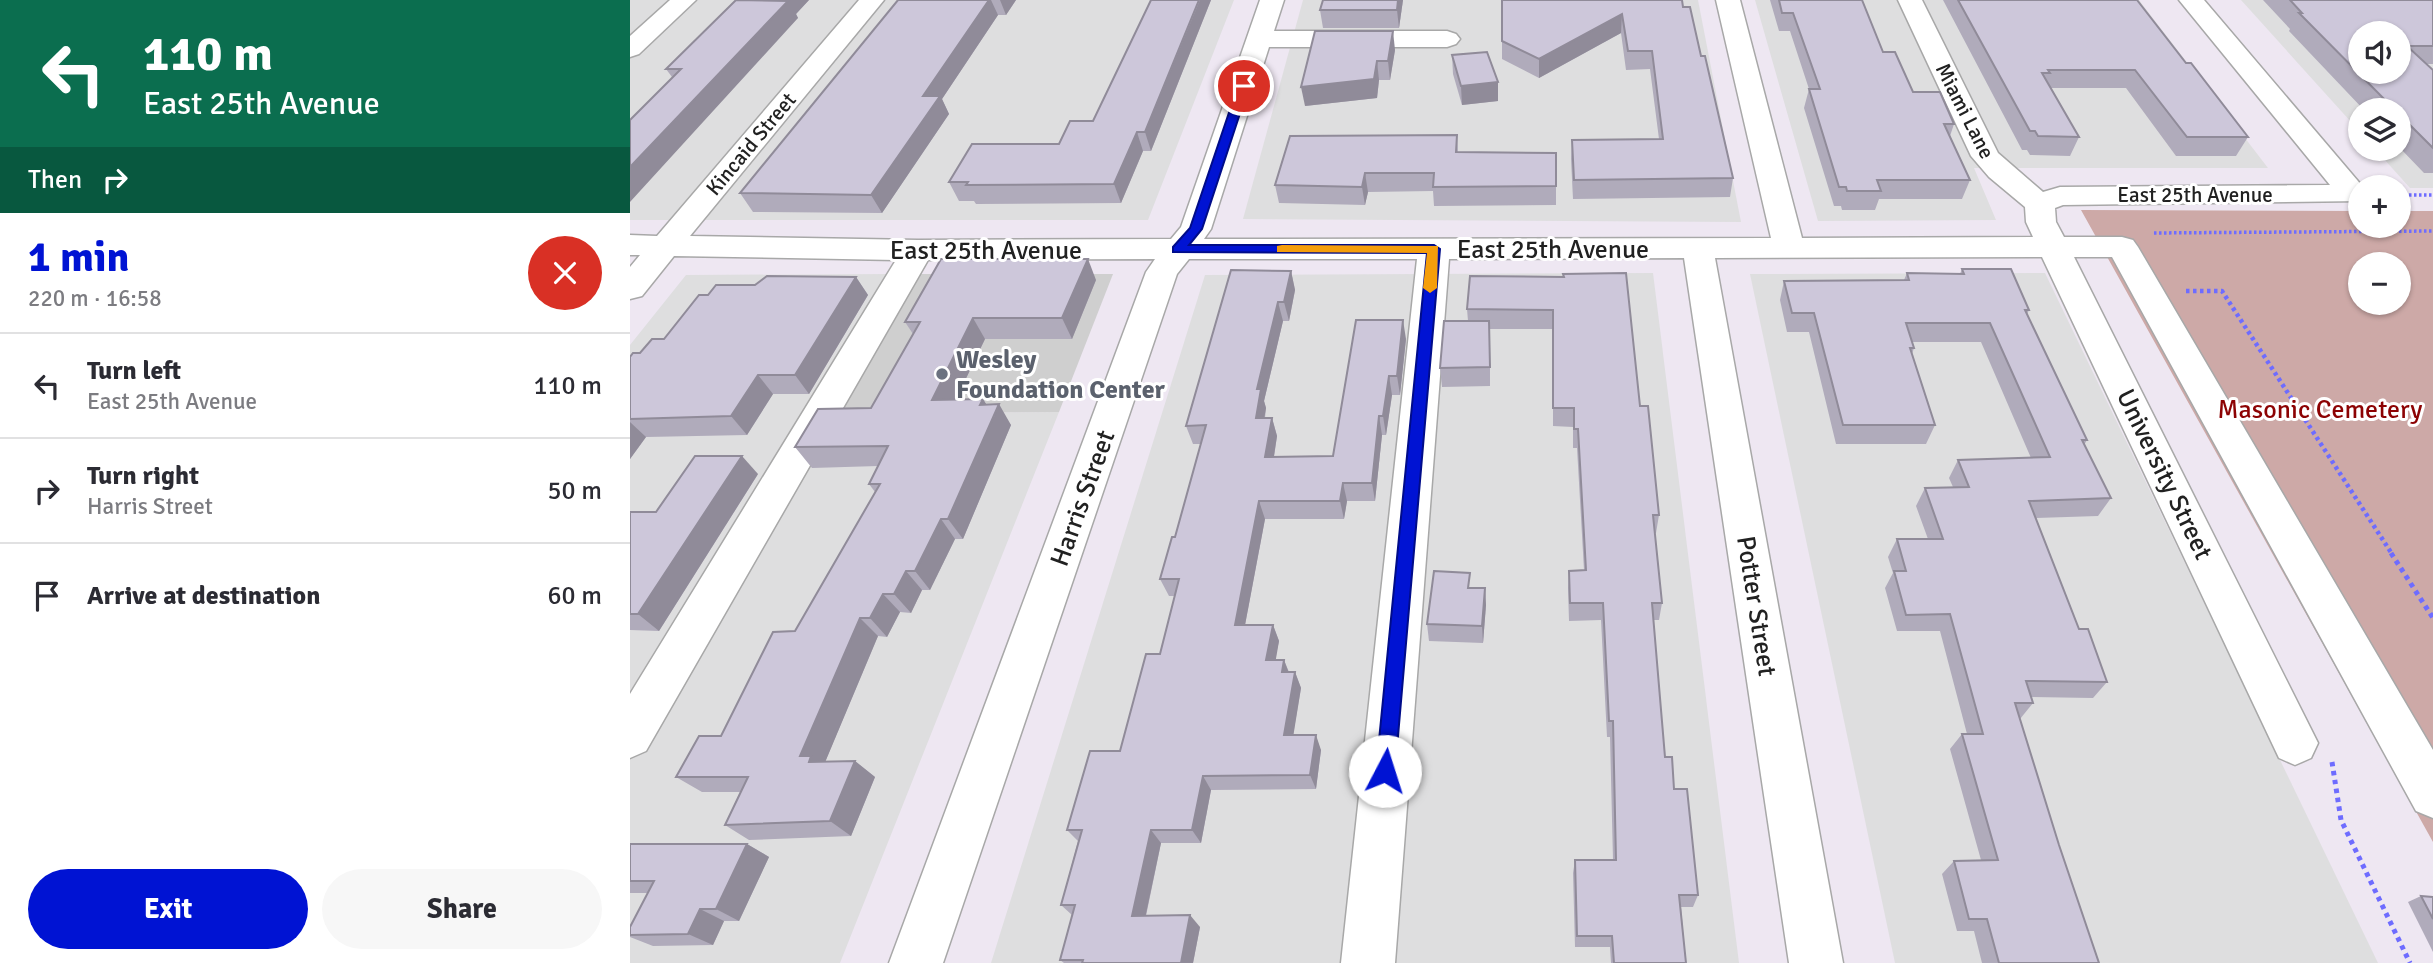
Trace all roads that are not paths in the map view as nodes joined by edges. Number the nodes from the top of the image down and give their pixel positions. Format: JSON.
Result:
{"nodes":[{"id":1,"x":684,"y":0,"type":"edge"},
{"id":2,"x":872,"y":0,"type":"edge"},
{"id":3,"x":1272,"y":0,"type":"edge"},
{"id":4,"x":1728,"y":0,"type":"edge"},
{"id":5,"x":1910,"y":0,"type":"edge"},
{"id":6,"x":2191,"y":0,"type":"edge"},
{"id":7,"x":1260,"y":39,"type":"junction"},
{"id":8,"x":1447,"y":39,"type":"dead end"},
{"id":9,"x":630,"y":48,"type":"edge"},
{"id":10,"x":2040,"y":205,"type":"junction"},
{"id":11,"x":630,"y":245,"type":"edge"},
{"id":12,"x":666,"y":245,"type":"junction"},
{"id":13,"x":2055,"y":247,"type":"junction"},
{"id":14,"x":1698,"y":248,"type":"junction"},
{"id":15,"x":1789,"y":248,"type":"junction"},
{"id":16,"x":1434,"y":249,"type":"junction"},
{"id":17,"x":918,"y":250,"type":"junction"},
{"id":18,"x":1178,"y":250,"type":"junction"},
{"id":19,"x":630,"y":288,"type":"edge"},
{"id":20,"x":2289,"y":731,"type":"road end"},
{"id":21,"x":630,"y":736,"type":"edge"},
{"id":22,"x":2433,"y":795,"type":"edge"},
{"id":23,"x":916,"y":963,"type":"edge"},
{"id":24,"x":1368,"y":963,"type":"edge"},
{"id":25,"x":1816,"y":963,"type":"edge"}],
"edges":[{"from":1,"to":9,"type":"street"},
{"from":2,"to":12,"type":"street","name":"Kincaid Street"},
{"from":3,"to":7,"type":"street","name":"Harris Street"},
{"from":4,"to":15,"type":"street"},
{"from":5,"to":10,"type":"street","name":"Miami Lane"},
{"from":6,"to":10,"type":"street","name":"East 25th Avenue"},
{"from":7,"to":8,"type":"street"},
{"from":7,"to":18,"type":"street","name":"Harris Street"},
{"from":10,"to":13,"type":"street","name":"University Street"},
{"from":11,"to":12,"type":"street","name":"East 25th Avenue"},
{"from":12,"to":17,"type":"street","name":"East 25th Avenue"},
{"from":12,"to":19,"type":"street","name":"Kincaid Street"},
{"from":13,"to":15,"type":"street","name":"East 25th Avenue"},
{"from":13,"to":20,"type":"street","name":"University Street"},
{"from":13,"to":22,"type":"street","name":"East 25th Avenue"},
{"from":14,"to":15,"type":"street","name":"East 25th Avenue"},
{"from":14,"to":16,"type":"street","name":"East 25th Avenue"},
{"from":14,"to":25,"type":"street","name":"Potter Street"},
{"from":16,"to":18,"type":"street","name":"East 25th Avenue"},
{"from":16,"to":24,"type":"street"},
{"from":17,"to":18,"type":"street","name":"East 25th Avenue"},
{"from":17,"to":21,"type":"street"},
{"from":18,"to":23,"type":"street","name":"Harris Street"}]}
